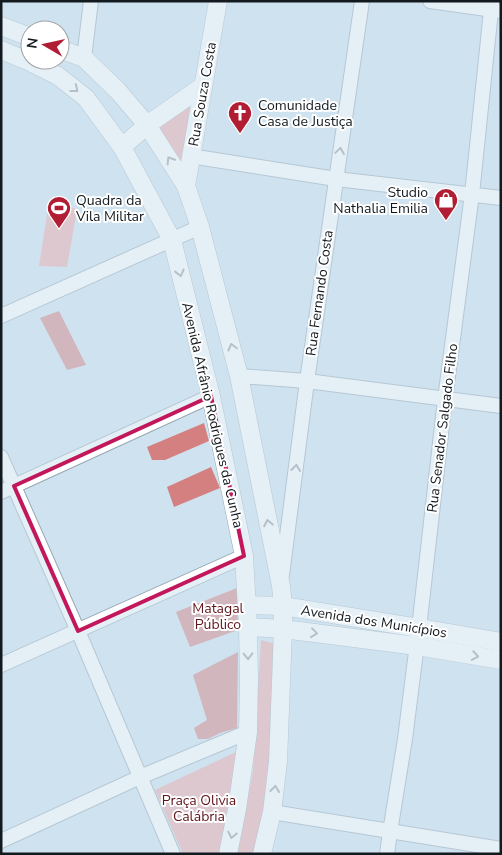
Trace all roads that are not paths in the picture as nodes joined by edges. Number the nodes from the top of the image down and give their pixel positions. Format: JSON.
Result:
{"nodes":[{"id":1,"x":91,"y":1,"type":"edge"},
{"id":2,"x":218,"y":1,"type":"edge"},
{"id":3,"x":362,"y":1,"type":"edge"},
{"id":4,"x":430,"y":1,"type":"edge"},
{"id":5,"x":495,"y":7,"type":"edge"},
{"id":6,"x":1,"y":26,"type":"edge"},
{"id":7,"x":20,"y":33,"type":"edge"},
{"id":8,"x":1,"y":50,"type":"edge"},
{"id":9,"x":70,"y":53,"type":"edge"},
{"id":10,"x":84,"y":58,"type":"junction"},
{"id":11,"x":203,"y":86,"type":"junction"},
{"id":12,"x":148,"y":125,"type":"junction"},
{"id":13,"x":122,"y":147,"type":"junction"},
{"id":14,"x":190,"y":156,"type":"junction"},
{"id":15,"x":336,"y":179,"type":"junction"},
{"id":16,"x":186,"y":186,"type":"junction"},
{"id":17,"x":472,"y":194,"type":"junction"},
{"id":18,"x":501,"y":198,"type":"edge"},
{"id":19,"x":200,"y":227,"type":"junction"},
{"id":20,"x":172,"y":240,"type":"junction"},
{"id":21,"x":1,"y":316,"type":"edge"},
{"id":22,"x":239,"y":376,"type":"junction"},
{"id":23,"x":307,"y":381,"type":"junction"},
{"id":24,"x":211,"y":396,"type":"junction"},
{"id":25,"x":444,"y":399,"type":"junction"},
{"id":26,"x":501,"y":406,"type":"edge"},
{"id":27,"x":1,"y":457,"type":"edge"},
{"id":28,"x":7,"y":489,"type":"edge"},
{"id":29,"x":244,"y":556,"type":"junction"},
{"id":30,"x":281,"y":586,"type":"junction"},
{"id":31,"x":247,"y":605,"type":"junction"},
{"id":32,"x":283,"y":606,"type":"junction"},
{"id":33,"x":248,"y":627,"type":"junction"},
{"id":34,"x":420,"y":628,"type":"junction"},
{"id":35,"x":283,"y":629,"type":"junction"},
{"id":36,"x":78,"y":631,"type":"junction"},
{"id":37,"x":501,"y":642,"type":"edge"},
{"id":38,"x":417,"y":646,"type":"junction"},
{"id":39,"x":501,"y":660,"type":"edge"},
{"id":40,"x":1,"y":665,"type":"edge"},
{"id":41,"x":248,"y":732,"type":"junction"},
{"id":42,"x":140,"y":777,"type":"junction"},
{"id":43,"x":272,"y":812,"type":"junction"},
{"id":44,"x":390,"y":832,"type":"junction"},
{"id":45,"x":1,"y":841,"type":"edge"},
{"id":46,"x":501,"y":849,"type":"edge"},
{"id":47,"x":173,"y":854,"type":"edge"},
{"id":48,"x":228,"y":854,"type":"edge"},
{"id":49,"x":262,"y":854,"type":"edge"},
{"id":50,"x":387,"y":854,"type":"edge"}],
"edges":[{"from":1,"to":10,"type":"street"},
{"from":2,"to":11,"type":"street","name":"Rua Souza Costa"},
{"from":15,"to":3,"type":"street","name":"Rua Fernando Costa","one_way":true},
{"from":4,"to":5,"type":"street"},
{"from":5,"to":17,"type":"street","name":"Rua Senador Salgado Filho"},
{"from":6,"to":7,"type":"street"},
{"from":8,"to":13,"type":"street","name":"Avenida Afrânio Rodrigues da Cunha","one_way":true},
{"from":9,"to":10,"type":"street"},
{"from":10,"to":12,"type":"street"},
{"from":11,"to":12,"type":"street"},
{"from":11,"to":14,"type":"street","name":"Rua Souza Costa"},
{"from":12,"to":13,"type":"street"},
{"from":16,"to":12,"type":"street","one_way":true},
{"from":13,"to":20,"type":"street","name":"Avenida Afrânio Rodrigues da Cunha"},
{"from":14,"to":15,"type":"street"},
{"from":14,"to":16,"type":"street","name":"Rua Souza Costa"},
{"from":15,"to":17,"type":"street"},
{"from":15,"to":23,"type":"street","name":"Rua Fernando Costa"},
{"from":16,"to":19,"type":"street"},
{"from":17,"to":18,"type":"street"},
{"from":17,"to":25,"type":"street","name":"Rua Senador Salgado Filho"},
{"from":19,"to":20,"type":"street"},
{"from":22,"to":19,"type":"street","one_way":true},
{"from":20,"to":21,"type":"street"},
{"from":20,"to":24,"type":"street","name":"Avenida Afrânio Rodrigues da Cunha","one_way":true},
{"from":22,"to":23,"type":"street"},
{"from":30,"to":22,"type":"street","one_way":true},
{"from":23,"to":25,"type":"street"},
{"from":30,"to":23,"type":"street","name":"Rua Fernando Costa","one_way":true},
{"from":24,"to":28,"type":"street"},
{"from":24,"to":29,"type":"street","name":"Avenida Afrânio Rodrigues da Cunha"},
{"from":25,"to":26,"type":"street"},
{"from":25,"to":34,"type":"street","name":"Rua Senador Salgado Filho"},
{"from":27,"to":28,"type":"street"},
{"from":28,"to":36,"type":"street"},
{"from":29,"to":31,"type":"street","name":"Avenida Afrânio Rodrigues da Cunha"},
{"from":29,"to":36,"type":"street"},
{"from":30,"to":32,"type":"street"},
{"from":31,"to":32,"type":"street","name":"Avenida dos Municípios"},
{"from":31,"to":33,"type":"street","name":"Avenida Afrânio Rodrigues da Cunha"},
{"from":32,"to":34,"type":"street","name":"Avenida dos Municípios"},
{"from":32,"to":35,"type":"street"},
{"from":33,"to":35,"type":"street","name":"Avenida dos Municípios"},
{"from":33,"to":41,"type":"street","name":"Avenida Afrânio Rodrigues da Cunha","one_way":true},
{"from":34,"to":37,"type":"street","name":"Avenida dos Municípios"},
{"from":34,"to":38,"type":"street","name":"Rua Senador Salgado Filho"},
{"from":35,"to":38,"type":"street","name":"Avenida dos Municípios","one_way":true},
{"from":43,"to":35,"type":"street","one_way":true},
{"from":36,"to":40,"type":"street"},
{"from":36,"to":42,"type":"street"},
{"from":38,"to":39,"type":"street","name":"Avenida dos Municípios","one_way":true},
{"from":38,"to":44,"type":"street","name":"Rua Senador Salgado Filho"},
{"from":41,"to":42,"type":"street"},
{"from":41,"to":48,"type":"street","name":"Avenida Afrânio Rodrigues da Cunha","one_way":true},
{"from":42,"to":45,"type":"street"},
{"from":42,"to":47,"type":"street"},
{"from":43,"to":44,"type":"street"},
{"from":43,"to":49,"type":"street"},
{"from":44,"to":46,"type":"street"},
{"from":44,"to":50,"type":"street","name":"Rua Senador Salgado Filho"}]}
